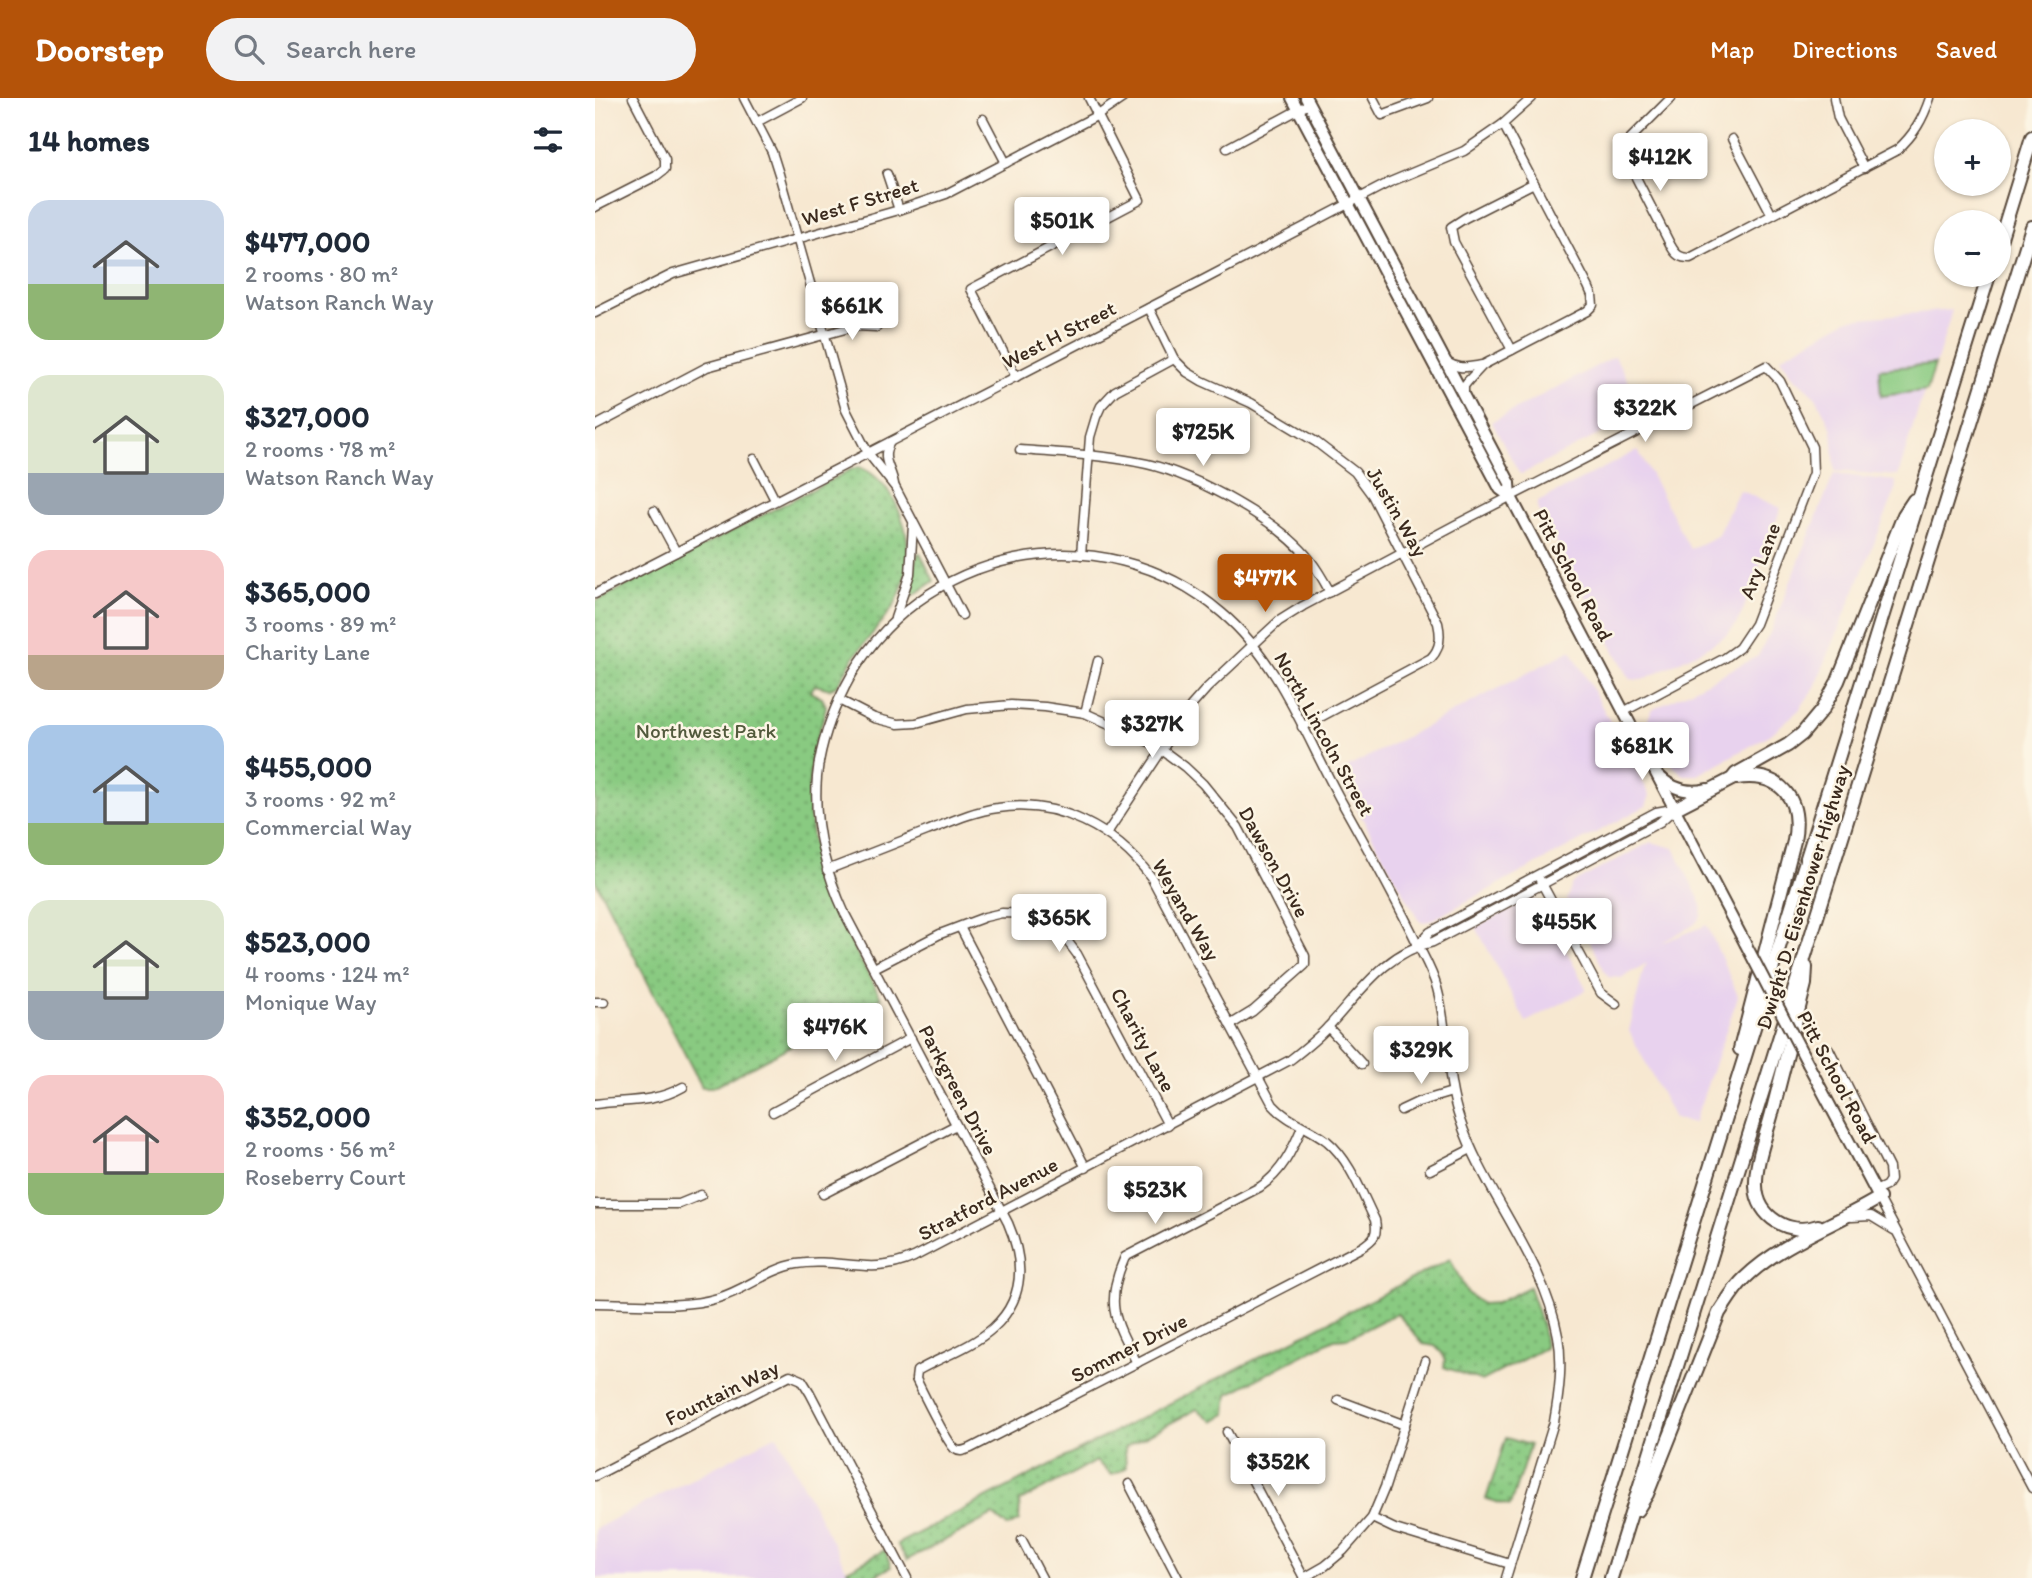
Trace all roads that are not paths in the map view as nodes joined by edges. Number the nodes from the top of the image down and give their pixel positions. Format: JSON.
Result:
{"nodes":[{"id":1,"x":633,"y":98,"type":"edge"},
{"id":2,"x":744,"y":98,"type":"edge"},
{"id":3,"x":802,"y":98,"type":"edge"},
{"id":4,"x":1089,"y":98,"type":"edge"},
{"id":5,"x":1123,"y":98,"type":"edge"},
{"id":6,"x":1292,"y":98,"type":"edge"},
{"id":7,"x":1373,"y":98,"type":"edge"},
{"id":8,"x":1428,"y":98,"type":"edge"},
{"id":9,"x":1532,"y":98,"type":"edge"},
{"id":10,"x":1671,"y":98,"type":"edge"},
{"id":11,"x":1834,"y":98,"type":"edge"},
{"id":12,"x":1930,"y":98,"type":"edge"},
{"id":13,"x":1308,"y":101,"type":"edge"},
{"id":14,"x":1298,"y":110,"type":"junction"},
{"id":15,"x":1098,"y":115,"type":"junction"},
{"id":16,"x":983,"y":119,"type":"dead end"},
{"id":17,"x":757,"y":122,"type":"junction"},
{"id":18,"x":1503,"y":124,"type":"junction"},
{"id":19,"x":2032,"y":136,"type":"edge"},
{"id":20,"x":1732,"y":139,"type":"dead end"},
{"id":21,"x":1227,"y":148,"type":"dead end"},
{"id":22,"x":1006,"y":163,"type":"junction"},
{"id":23,"x":1864,"y":168,"type":"junction"},
{"id":24,"x":887,"y":174,"type":"dead end"},
{"id":25,"x":1534,"y":183,"type":"junction"},
{"id":26,"x":1360,"y":198,"type":"junction"},
{"id":27,"x":1348,"y":204,"type":"junction"},
{"id":28,"x":595,"y":207,"type":"edge"},
{"id":29,"x":899,"y":210,"type":"junction"},
{"id":30,"x":2009,"y":210,"type":"edge"},
{"id":31,"x":1772,"y":215,"type":"junction"},
{"id":32,"x":2032,"y":227,"type":"edge"},
{"id":33,"x":798,"y":239,"type":"junction"},
{"id":34,"x":1985,"y":287,"type":"edge"},
{"id":35,"x":1149,"y":308,"type":"junction"},
{"id":36,"x":595,"y":313,"type":"edge"},
{"id":37,"x":877,"y":327,"type":"dead end"},
{"id":38,"x":824,"y":334,"type":"junction"},
{"id":39,"x":1512,"y":350,"type":"junction"},
{"id":40,"x":1174,"y":359,"type":"junction"},
{"id":41,"x":1447,"y":362,"type":"junction"},
{"id":42,"x":1483,"y":365,"type":"junction"},
{"id":43,"x":1016,"y":377,"type":"junction"},
{"id":44,"x":1464,"y":394,"type":"junction"},
{"id":45,"x":595,"y":426,"type":"edge"},
{"id":46,"x":890,"y":442,"type":"junction"},
{"id":47,"x":1020,"y":450,"type":"dead end"},
{"id":48,"x":868,"y":453,"type":"junction"},
{"id":49,"x":1089,"y":455,"type":"junction"},
{"id":50,"x":754,"y":459,"type":"dead end"},
{"id":51,"x":1925,"y":482,"type":"junction"},
{"id":52,"x":895,"y":487,"type":"junction"},
{"id":53,"x":1511,"y":497,"type":"junction"},
{"id":54,"x":775,"y":500,"type":"junction"},
{"id":55,"x":654,"y":511,"type":"dead end"},
{"id":56,"x":913,"y":522,"type":"junction"},
{"id":57,"x":676,"y":552,"type":"junction"},
{"id":58,"x":1402,"y":554,"type":"junction"},
{"id":59,"x":1081,"y":555,"type":"junction"},
{"id":60,"x":946,"y":583,"type":"junction"},
{"id":61,"x":1330,"y":592,"type":"junction"},
{"id":62,"x":595,"y":594,"type":"edge"},
{"id":63,"x":962,"y":615,"type":"dead end"},
{"id":64,"x":895,"y":619,"type":"junction"},
{"id":65,"x":1253,"y":645,"type":"junction"},
{"id":66,"x":1098,"y":661,"type":"dead end"},
{"id":67,"x":839,"y":700,"type":"junction"},
{"id":68,"x":1623,"y":712,"type":"junction"},
{"id":69,"x":1085,"y":713,"type":"junction"},
{"id":70,"x":1302,"y":727,"type":"junction"},
{"id":71,"x":1161,"y":749,"type":"junction"},
{"id":72,"x":1654,"y":770,"type":"junction"},
{"id":73,"x":1732,"y":779,"type":"junction"},
{"id":74,"x":1720,"y":785,"type":"junction"},
{"id":75,"x":1674,"y":809,"type":"junction"},
{"id":76,"x":1107,"y":832,"type":"junction"},
{"id":77,"x":827,"y":870,"type":"junction"},
{"id":78,"x":1537,"y":875,"type":"junction"},
{"id":79,"x":1542,"y":885,"type":"junction"},
{"id":80,"x":960,"y":927,"type":"junction"},
{"id":81,"x":1418,"y":945,"type":"junction"},
{"id":82,"x":1807,"y":950,"type":"junction"},
{"id":83,"x":874,"y":968,"type":"junction"},
{"id":84,"x":1616,"y":1004,"type":"dead end"},
{"id":85,"x":1230,"y":1025,"type":"junction"},
{"id":86,"x":1328,"y":1027,"type":"junction"},
{"id":87,"x":911,"y":1038,"type":"junction"},
{"id":88,"x":1829,"y":1049,"type":"dead end"},
{"id":89,"x":1362,"y":1064,"type":"dead end"},
{"id":90,"x":1258,"y":1078,"type":"junction"},
{"id":91,"x":683,"y":1087,"type":"dead end"},
{"id":92,"x":1452,"y":1092,"type":"junction"},
{"id":93,"x":595,"y":1104,"type":"edge"},
{"id":94,"x":1401,"y":1110,"type":"dead end"},
{"id":95,"x":1728,"y":1111,"type":"junction"},
{"id":96,"x":773,"y":1112,"type":"dead end"},
{"id":97,"x":956,"y":1125,"type":"junction"},
{"id":98,"x":1168,"y":1125,"type":"junction"},
{"id":99,"x":1302,"y":1127,"type":"junction"},
{"id":100,"x":1471,"y":1149,"type":"junction"},
{"id":101,"x":1086,"y":1168,"type":"junction"},
{"id":102,"x":1430,"y":1170,"type":"dead end"},
{"id":103,"x":1877,"y":1194,"type":"junction"},
{"id":104,"x":701,"y":1195,"type":"dead end"},
{"id":105,"x":823,"y":1195,"type":"dead end"},
{"id":106,"x":595,"y":1204,"type":"edge"},
{"id":107,"x":1002,"y":1212,"type":"junction"},
{"id":108,"x":1837,"y":1220,"type":"junction"},
{"id":109,"x":1896,"y":1232,"type":"junction"},
{"id":110,"x":1362,"y":1247,"type":"joint"},
{"id":111,"x":595,"y":1303,"type":"edge"},
{"id":112,"x":1425,"y":1361,"type":"dead end"},
{"id":113,"x":1137,"y":1363,"type":"junction"},
{"id":114,"x":1338,"y":1400,"type":"dead end"},
{"id":115,"x":930,"y":1406,"type":"joint"},
{"id":116,"x":1405,"y":1425,"type":"junction"},
{"id":117,"x":1227,"y":1432,"type":"dead end"},
{"id":118,"x":595,"y":1476,"type":"edge"},
{"id":119,"x":1129,"y":1483,"type":"dead end"},
{"id":120,"x":2032,"y":1488,"type":"edge"},
{"id":121,"x":1372,"y":1518,"type":"junction"},
{"id":122,"x":1626,"y":1528,"type":"junction"},
{"id":123,"x":1022,"y":1540,"type":"dead end"},
{"id":124,"x":1510,"y":1564,"type":"junction"},
{"id":125,"x":907,"y":1578,"type":"edge"},
{"id":126,"x":1042,"y":1578,"type":"edge"},
{"id":127,"x":1178,"y":1578,"type":"edge"},
{"id":128,"x":1304,"y":1578,"type":"edge"},
{"id":129,"x":1506,"y":1578,"type":"edge"},
{"id":130,"x":1583,"y":1578,"type":"edge"},
{"id":131,"x":1611,"y":1578,"type":"edge"}],
"edges":[{"from":1,"to":28,"type":"street"},
{"from":2,"to":17,"type":"street"},
{"from":3,"to":17,"type":"street"},
{"from":4,"to":15,"type":"street"},
{"from":5,"to":15,"type":"street","name":"West F Street"},
{"from":6,"to":14,"type":"main road","name":"Pitt School Road"},
{"from":7,"to":8,"type":"street"},
{"from":9,"to":18,"type":"street","name":"West H Street"},
{"from":10,"to":31,"type":"street"},
{"from":11,"to":23,"type":"street"},
{"from":12,"to":23,"type":"street"},
{"from":13,"to":14,"type":"street"},
{"from":13,"to":26,"type":"main road","name":"Pitt School Road"},
{"from":14,"to":21,"type":"street"},
{"from":14,"to":27,"type":"main road","name":"Pitt School Road"},
{"from":15,"to":22,"type":"street","name":"West F Street"},
{"from":15,"to":43,"type":"street"},
{"from":16,"to":22,"type":"street"},
{"from":17,"to":33,"type":"street"},
{"from":18,"to":25,"type":"street"},
{"from":18,"to":26,"type":"street","name":"West H Street"},
{"from":19,"to":30,"type":"highway"},
{"from":20,"to":31,"type":"street"},
{"from":22,"to":29,"type":"street","name":"West F Street"},
{"from":23,"to":31,"type":"street"},
{"from":24,"to":29,"type":"street"},
{"from":25,"to":39,"type":"street"},
{"from":25,"to":39,"type":"street"},
{"from":26,"to":27,"type":"street","name":"West H Street"},
{"from":26,"to":41,"type":"main road","name":"Pitt School Road"},
{"from":27,"to":35,"type":"street","name":"West H Street"},
{"from":27,"to":53,"type":"main road","name":"Pitt School Road"},
{"from":29,"to":33,"type":"street","name":"West F Street"},
{"from":32,"to":82,"type":"highway","name":"Dwight D. Eisenhower Highway"},
{"from":33,"to":36,"type":"street","name":"West F Street"},
{"from":33,"to":38,"type":"street"},
{"from":34,"to":51,"type":"highway","name":"Dwight D. Eisenhower Highway"},
{"from":35,"to":40,"type":"street","name":"Justin Way"},
{"from":35,"to":43,"type":"street","name":"West H Street"},
{"from":37,"to":38,"type":"street"},
{"from":38,"to":45,"type":"street"},
{"from":38,"to":48,"type":"street"},
{"from":39,"to":42,"type":"street"},
{"from":40,"to":49,"type":"street"},
{"from":40,"to":58,"type":"street","name":"Justin Way"},
{"from":41,"to":42,"type":"street"},
{"from":41,"to":44,"type":"main road","name":"Pitt School Road"},
{"from":42,"to":44,"type":"street"},
{"from":43,"to":46,"type":"street","name":"West H Street"},
{"from":44,"to":53,"type":"main road","name":"Pitt School Road"},
{"from":46,"to":48,"type":"street","name":"West H Street"},
{"from":46,"to":52,"type":"street"},
{"from":47,"to":49,"type":"street"},
{"from":48,"to":52,"type":"street"},
{"from":48,"to":54,"type":"street","name":"West H Street"},
{"from":49,"to":59,"type":"street"},
{"from":49,"to":61,"type":"street"},
{"from":50,"to":54,"type":"street"},
{"from":51,"to":73,"type":"highway"},
{"from":51,"to":95,"type":"highway","name":"Dwight D. Eisenhower Highway"},
{"from":52,"to":56,"type":"street"},
{"from":53,"to":58,"type":"street"},
{"from":53,"to":68,"type":"main road","name":"Pitt School Road"},
{"from":53,"to":68,"type":"street","name":"Ary Lane"},
{"from":54,"to":57,"type":"street","name":"West H Street"},
{"from":55,"to":57,"type":"street"},
{"from":56,"to":60,"type":"street"},
{"from":56,"to":64,"type":"street"},
{"from":57,"to":62,"type":"street","name":"West H Street"},
{"from":58,"to":61,"type":"street"},
{"from":58,"to":70,"type":"street","name":"Justin Way"},
{"from":59,"to":60,"type":"street","name":"North Lincoln Street"},
{"from":59,"to":65,"type":"street","name":"North Lincoln Street"},
{"from":60,"to":63,"type":"street"},
{"from":60,"to":64,"type":"street","name":"Parkgreen Drive"},
{"from":61,"to":65,"type":"street"},
{"from":64,"to":67,"type":"street","name":"Parkgreen Drive"},
{"from":65,"to":70,"type":"street","name":"North Lincoln Street"},
{"from":65,"to":71,"type":"street"},
{"from":66,"to":69,"type":"street"},
{"from":67,"to":69,"type":"street","name":"Dawson Drive"},
{"from":67,"to":77,"type":"street","name":"Parkgreen Drive"},
{"from":68,"to":72,"type":"main road","name":"Pitt School Road"},
{"from":69,"to":71,"type":"street","name":"Dawson Drive"},
{"from":70,"to":81,"type":"street","name":"North Lincoln Street"},
{"from":71,"to":76,"type":"street"},
{"from":71,"to":85,"type":"street","name":"Dawson Drive"},
{"from":72,"to":74,"type":"main road"},
{"from":72,"to":75,"type":"main road","name":"Pitt School Road"},
{"from":73,"to":74,"type":"highway"},
{"from":73,"to":95,"type":"highway"},
{"from":74,"to":75,"type":"highway"},
{"from":75,"to":78,"type":"street","name":"Stratford Avenue"},
{"from":75,"to":79,"type":"street","name":"Stratford Avenue"},
{"from":75,"to":103,"type":"main road","name":"Pitt School Road","bridge":true},
{"from":76,"to":77,"type":"street","name":"Weyand Way"},
{"from":76,"to":85,"type":"street","name":"Weyand Way"},
{"from":77,"to":83,"type":"street","name":"Parkgreen Drive"},
{"from":78,"to":79,"type":"street"},
{"from":78,"to":81,"type":"street","name":"Stratford Avenue"},
{"from":79,"to":81,"type":"street","name":"Stratford Avenue"},
{"from":79,"to":84,"type":"street"},
{"from":80,"to":83,"type":"street","name":"Charity Lane"},
{"from":80,"to":98,"type":"street","name":"Charity Lane"},
{"from":80,"to":101,"type":"street"},
{"from":81,"to":86,"type":"street","name":"Stratford Avenue"},
{"from":81,"to":92,"type":"street","name":"North Lincoln Street"},
{"from":82,"to":108,"type":"highway"},
{"from":82,"to":122,"type":"highway","name":"Dwight D. Eisenhower Highway"},
{"from":83,"to":87,"type":"street","name":"Parkgreen Drive"},
{"from":85,"to":90,"type":"street","name":"Weyand Way"},
{"from":86,"to":89,"type":"street"},
{"from":86,"to":90,"type":"street","name":"Stratford Avenue"},
{"from":87,"to":96,"type":"street"},
{"from":87,"to":97,"type":"street","name":"Parkgreen Drive"},
{"from":88,"to":103,"type":"street"},
{"from":90,"to":98,"type":"street","name":"Stratford Avenue"},
{"from":90,"to":99,"type":"street","name":"Weyand Way"},
{"from":91,"to":93,"type":"street"},
{"from":92,"to":94,"type":"street"},
{"from":92,"to":100,"type":"street","name":"North Lincoln Street"},
{"from":95,"to":130,"type":"highway","name":"Dwight D. Eisenhower Highway"},
{"from":97,"to":105,"type":"street"},
{"from":97,"to":107,"type":"street","name":"Parkgreen Drive"},
{"from":98,"to":101,"type":"street","name":"Stratford Avenue"},
{"from":99,"to":110,"type":"street","name":"Weyand Way"},
{"from":99,"to":113,"type":"street"},
{"from":100,"to":102,"type":"street"},
{"from":100,"to":124,"type":"street","name":"North Lincoln Street"},
{"from":101,"to":107,"type":"street","name":"Stratford Avenue"},
{"from":103,"to":108,"type":"highway"},
{"from":103,"to":109,"type":"street","name":"Pitt School Road"},
{"from":104,"to":106,"type":"street"},
{"from":107,"to":111,"type":"street","name":"Stratford Avenue"},
{"from":107,"to":115,"type":"street","name":"Parkgreen Drive"},
{"from":108,"to":109,"type":"street"},
{"from":108,"to":122,"type":"highway"},
{"from":109,"to":120,"type":"street","name":"Pitt School Road"},
{"from":110,"to":113,"type":"street","name":"Sommer Drive"},
{"from":112,"to":116,"type":"street"},
{"from":113,"to":115,"type":"street","name":"Sommer Drive"},
{"from":114,"to":116,"type":"street"},
{"from":116,"to":121,"type":"street"},
{"from":117,"to":128,"type":"street"},
{"from":118,"to":125,"type":"street","name":"Fountain Way"},
{"from":119,"to":127,"type":"street"},
{"from":121,"to":124,"type":"street"},
{"from":121,"to":128,"type":"street"},
{"from":122,"to":131,"type":"highway","name":"Dwight D. Eisenhower Highway"},
{"from":123,"to":126,"type":"street"},
{"from":124,"to":129,"type":"street","name":"North Lincoln Street"}]}
